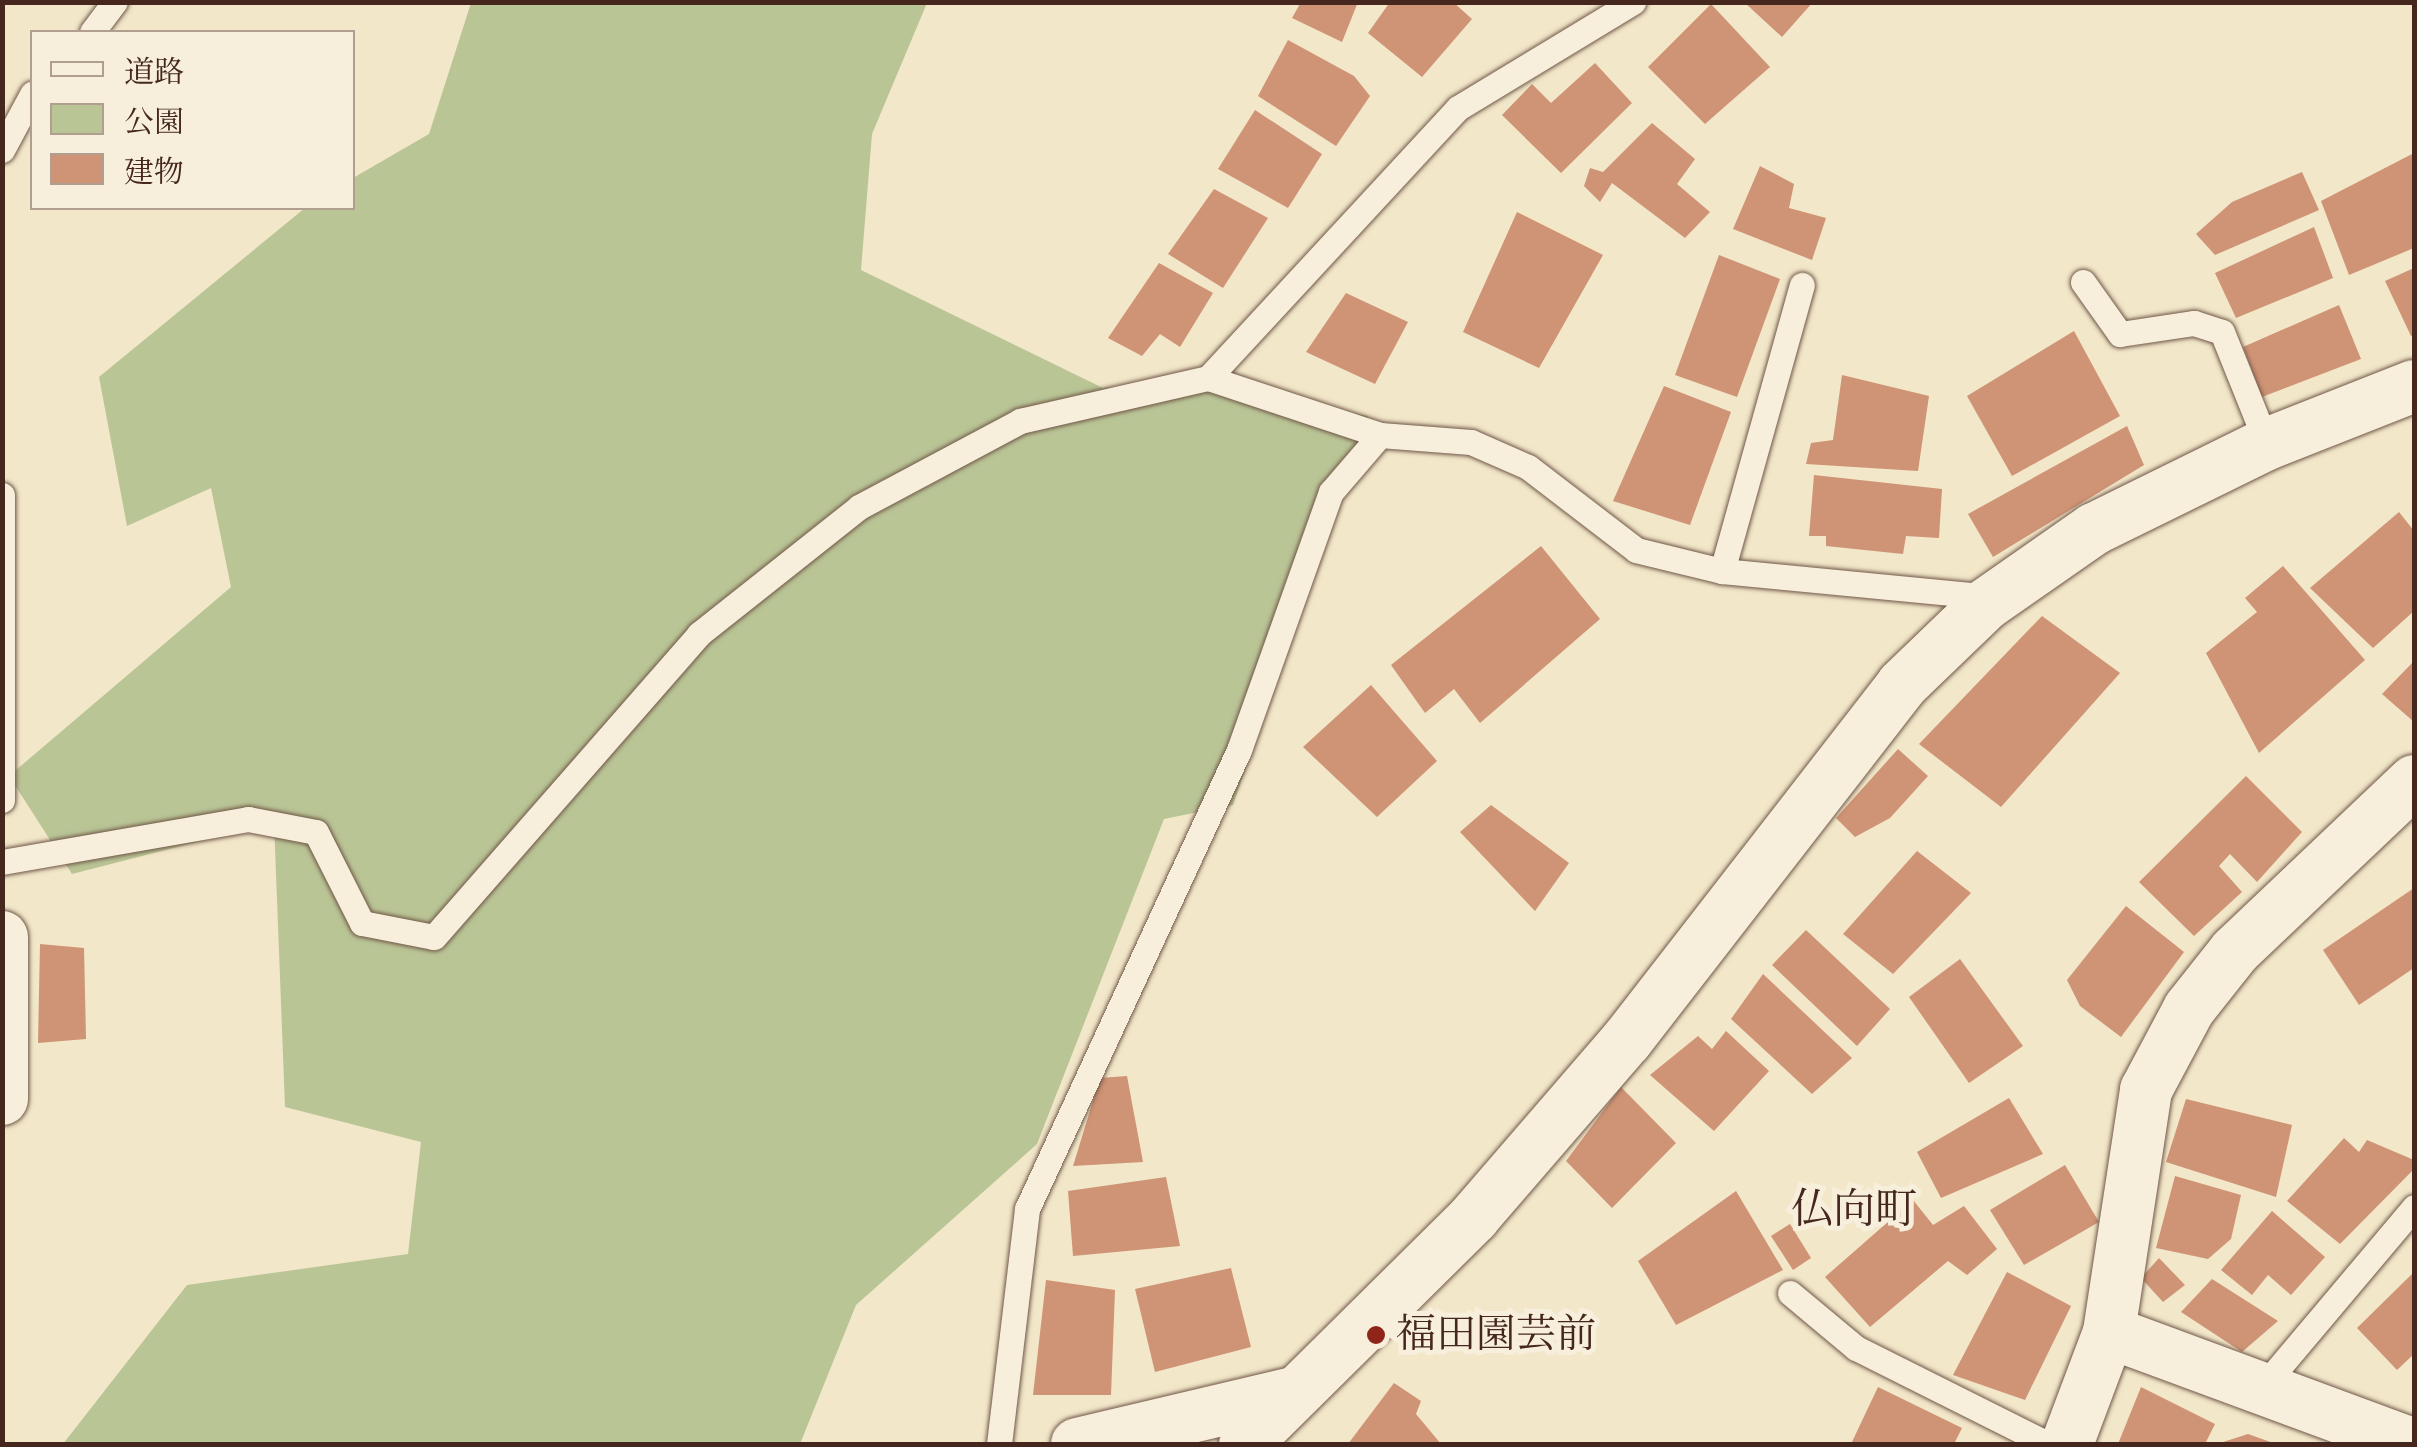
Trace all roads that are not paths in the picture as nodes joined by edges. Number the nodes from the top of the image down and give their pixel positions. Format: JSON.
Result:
{"nodes":[{"id":1,"x":115,"y":2,"type":"edge"},
{"id":2,"x":1634,"y":2,"type":"edge"},
{"id":3,"x":94,"y":30,"type":"edge"},
{"id":4,"x":30,"y":98,"type":"edge"},
{"id":5,"x":2,"y":150,"type":"edge"},
{"id":6,"x":2083,"y":282,"type":"dead end"},
{"id":7,"x":1802,"y":285,"type":"dead end"},
{"id":8,"x":1208,"y":378,"type":"junction"},
{"id":9,"x":2414,"y":386,"type":"edge"},
{"id":10,"x":1380,"y":435,"type":"junction"},
{"id":11,"x":2267,"y":444,"type":"junction"},
{"id":12,"x":2,"y":495,"type":"edge"},
{"id":13,"x":1722,"y":571,"type":"junction"},
{"id":14,"x":1996,"y":597,"type":"junction"},
{"id":15,"x":2414,"y":781,"type":"edge"},
{"id":16,"x":2,"y":800,"type":"edge"},
{"id":17,"x":2,"y":862,"type":"edge"},
{"id":18,"x":2,"y":937,"type":"edge"},
{"id":19,"x":2,"y":1099,"type":"edge"},
{"id":20,"x":2414,"y":1208,"type":"edge"},
{"id":21,"x":1790,"y":1293,"type":"dead end"},
{"id":22,"x":2109,"y":1332,"type":"junction"},
{"id":23,"x":2260,"y":1390,"type":"junction"},
{"id":24,"x":1293,"y":1393,"type":"junction"},
{"id":25,"x":998,"y":1444,"type":"edge"},
{"id":26,"x":1077,"y":1444,"type":"edge"},
{"id":27,"x":1245,"y":1444,"type":"edge"},
{"id":28,"x":2048,"y":1444,"type":"edge"},
{"id":29,"x":2067,"y":1444,"type":"edge"},
{"id":30,"x":2411,"y":1444,"type":"edge"}],
"edges":[{"from":1,"to":3,"type":"lane"},
{"from":2,"to":8,"type":"lane"},
{"from":4,"to":5,"type":"lane"},
{"from":6,"to":11,"type":"lane"},
{"from":7,"to":13,"type":"lane"},
{"from":8,"to":10,"type":"lane"},
{"from":8,"to":17,"type":"lane"},
{"from":9,"to":11,"type":"street"},
{"from":10,"to":13,"type":"lane"},
{"from":10,"to":25,"type":"lane"},
{"from":11,"to":14,"type":"street"},
{"from":12,"to":16,"type":"lane"},
{"from":13,"to":14,"type":"lane"},
{"from":14,"to":24,"type":"street"},
{"from":15,"to":22,"type":"street"},
{"from":18,"to":19,"type":"street"},
{"from":20,"to":23,"type":"lane"},
{"from":21,"to":28,"type":"lane"},
{"from":22,"to":23,"type":"street"},
{"from":22,"to":29,"type":"street"},
{"from":23,"to":30,"type":"street"},
{"from":24,"to":26,"type":"street"},
{"from":24,"to":27,"type":"street"}]}
